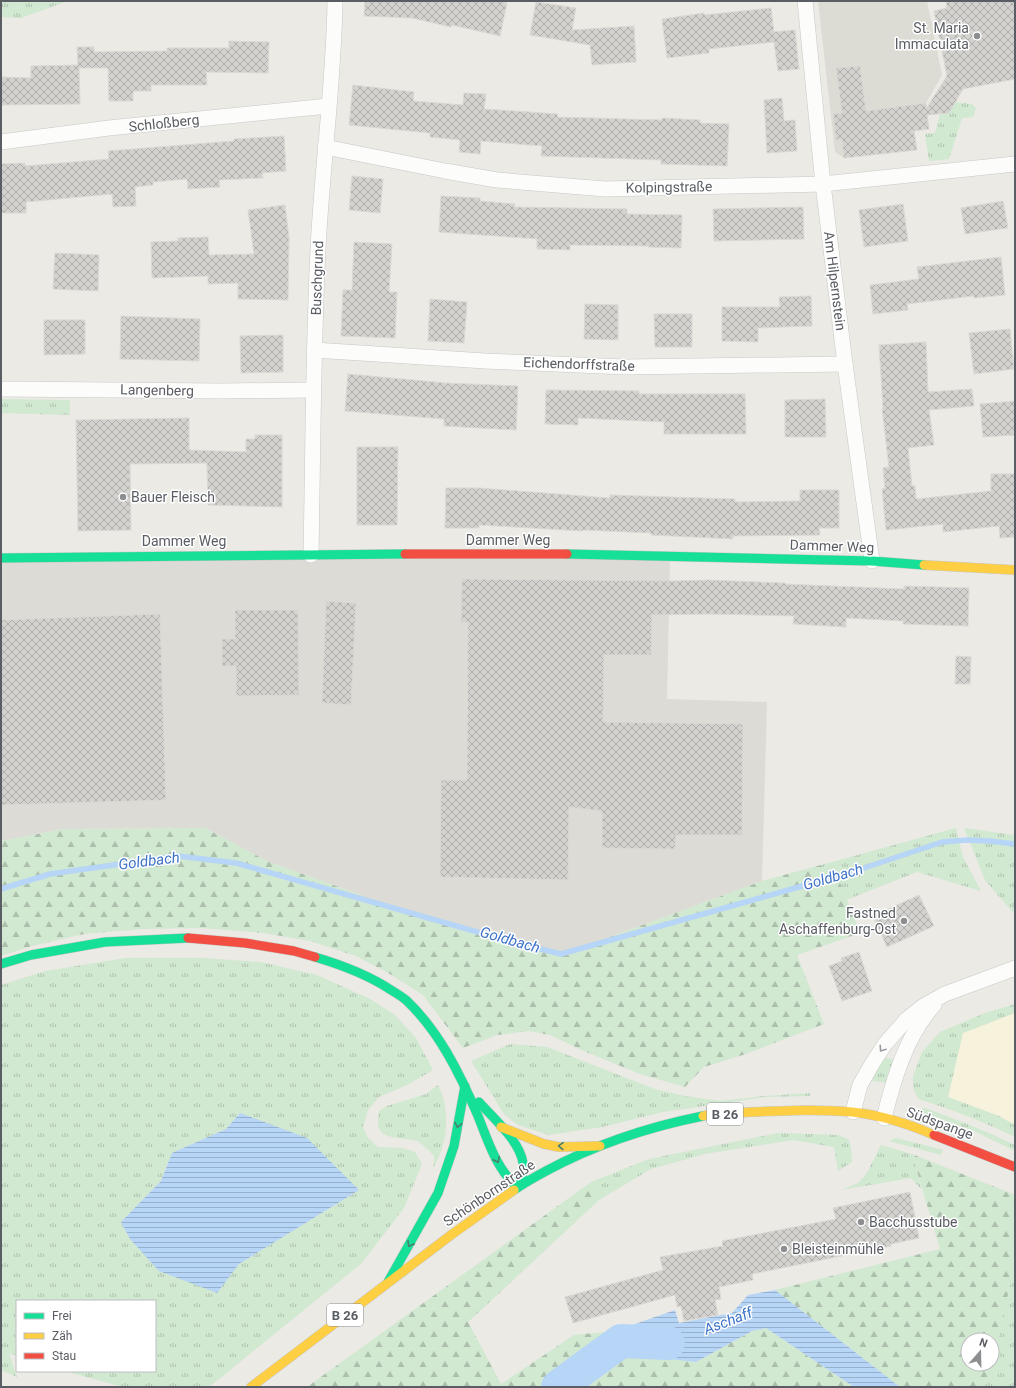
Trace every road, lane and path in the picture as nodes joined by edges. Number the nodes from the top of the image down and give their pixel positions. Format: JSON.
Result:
{"nodes":[{"id":1,"x":335,"y":1,"type":"edge"},
{"id":2,"x":805,"y":1,"type":"edge"},
{"id":3,"x":328,"y":106,"type":"junction"},
{"id":4,"x":1,"y":142,"type":"edge"},
{"id":5,"x":325,"y":147,"type":"junction"},
{"id":6,"x":1015,"y":164,"type":"edge"},
{"id":7,"x":822,"y":184,"type":"junction"},
{"id":8,"x":314,"y":350,"type":"junction"},
{"id":9,"x":845,"y":364,"type":"junction"},
{"id":10,"x":1,"y":389,"type":"edge"},
{"id":11,"x":313,"y":390,"type":"junction"},
{"id":12,"x":311,"y":555,"type":"junction"},
{"id":13,"x":1,"y":558,"type":"edge"},
{"id":14,"x":872,"y":560,"type":"junction"},
{"id":15,"x":1015,"y":570,"type":"edge"},
{"id":16,"x":1,"y":964,"type":"edge"},
{"id":17,"x":1015,"y":968,"type":"edge"},
{"id":18,"x":944,"y":994,"type":"junction"},
{"id":19,"x":465,"y":1086,"type":"junction"},
{"id":20,"x":853,"y":1112,"type":"junction"},
{"id":21,"x":884,"y":1118,"type":"junction"},
{"id":22,"x":500,"y":1126,"type":"junction"},
{"id":23,"x":600,"y":1146,"type":"junction"},
{"id":24,"x":1015,"y":1167,"type":"edge"},
{"id":25,"x":519,"y":1186,"type":"junction"},
{"id":26,"x":388,"y":1282,"type":"junction"},
{"id":27,"x":251,"y":1387,"type":"edge"}],
"edges":[{"from":1,"to":3,"type":"street","name":"Buschgrund"},
{"from":2,"to":7,"type":"street","name":"Am Hilpernstein"},
{"from":3,"to":4,"type":"street","name":"Schloßberg"},
{"from":3,"to":5,"type":"street","name":"Buschgrund"},
{"from":5,"to":7,"type":"street","name":"Kolpingstraße"},
{"from":5,"to":8,"type":"street","name":"Buschgrund"},
{"from":6,"to":7,"type":"street","name":"Kolpingstraße"},
{"from":7,"to":9,"type":"street","name":"Am Hilpernstein"},
{"from":8,"to":9,"type":"street","name":"Eichendorffstraße"},
{"from":8,"to":11,"type":"street","name":"Buschgrund"},
{"from":9,"to":14,"type":"street","name":"Am Hilpernstein"},
{"from":10,"to":11,"type":"street","name":"Langenberg"},
{"from":11,"to":12,"type":"street","name":"Buschgrund"},
{"from":12,"to":13,"type":"main road","name":"Dammer Weg"},
{"from":12,"to":14,"type":"main road","name":"Dammer Weg"},
{"from":14,"to":15,"type":"main road","name":"Dammer Weg"},
{"from":16,"to":19,"type":"main road"},
{"from":17,"to":18,"type":"street"},
{"from":18,"to":20,"type":"street","one_way":true},
{"from":18,"to":21,"type":"street"},
{"from":19,"to":22,"type":"main road"},
{"from":19,"to":25,"type":"main road","one_way":true},
{"from":19,"to":26,"type":"main road","one_way":true},
{"from":20,"to":21,"type":"main road","name":"Südspange","number":"B 26"},
{"from":20,"to":23,"type":"main road","name":"Schönbornstraße","number":"B 26"},
{"from":21,"to":24,"type":"main road","name":"Südspange","number":"B 26"},
{"from":23,"to":22,"type":"main road","one_way":true},
{"from":22,"to":25,"type":"main road"},
{"from":23,"to":25,"type":"main road","name":"Schönbornstraße","number":"B 26"},
{"from":25,"to":26,"type":"main road","name":"Schönbornstraße","number":"B 26"},
{"from":26,"to":27,"type":"main road","name":"Schönbornstraße","number":"B 26"}]}
